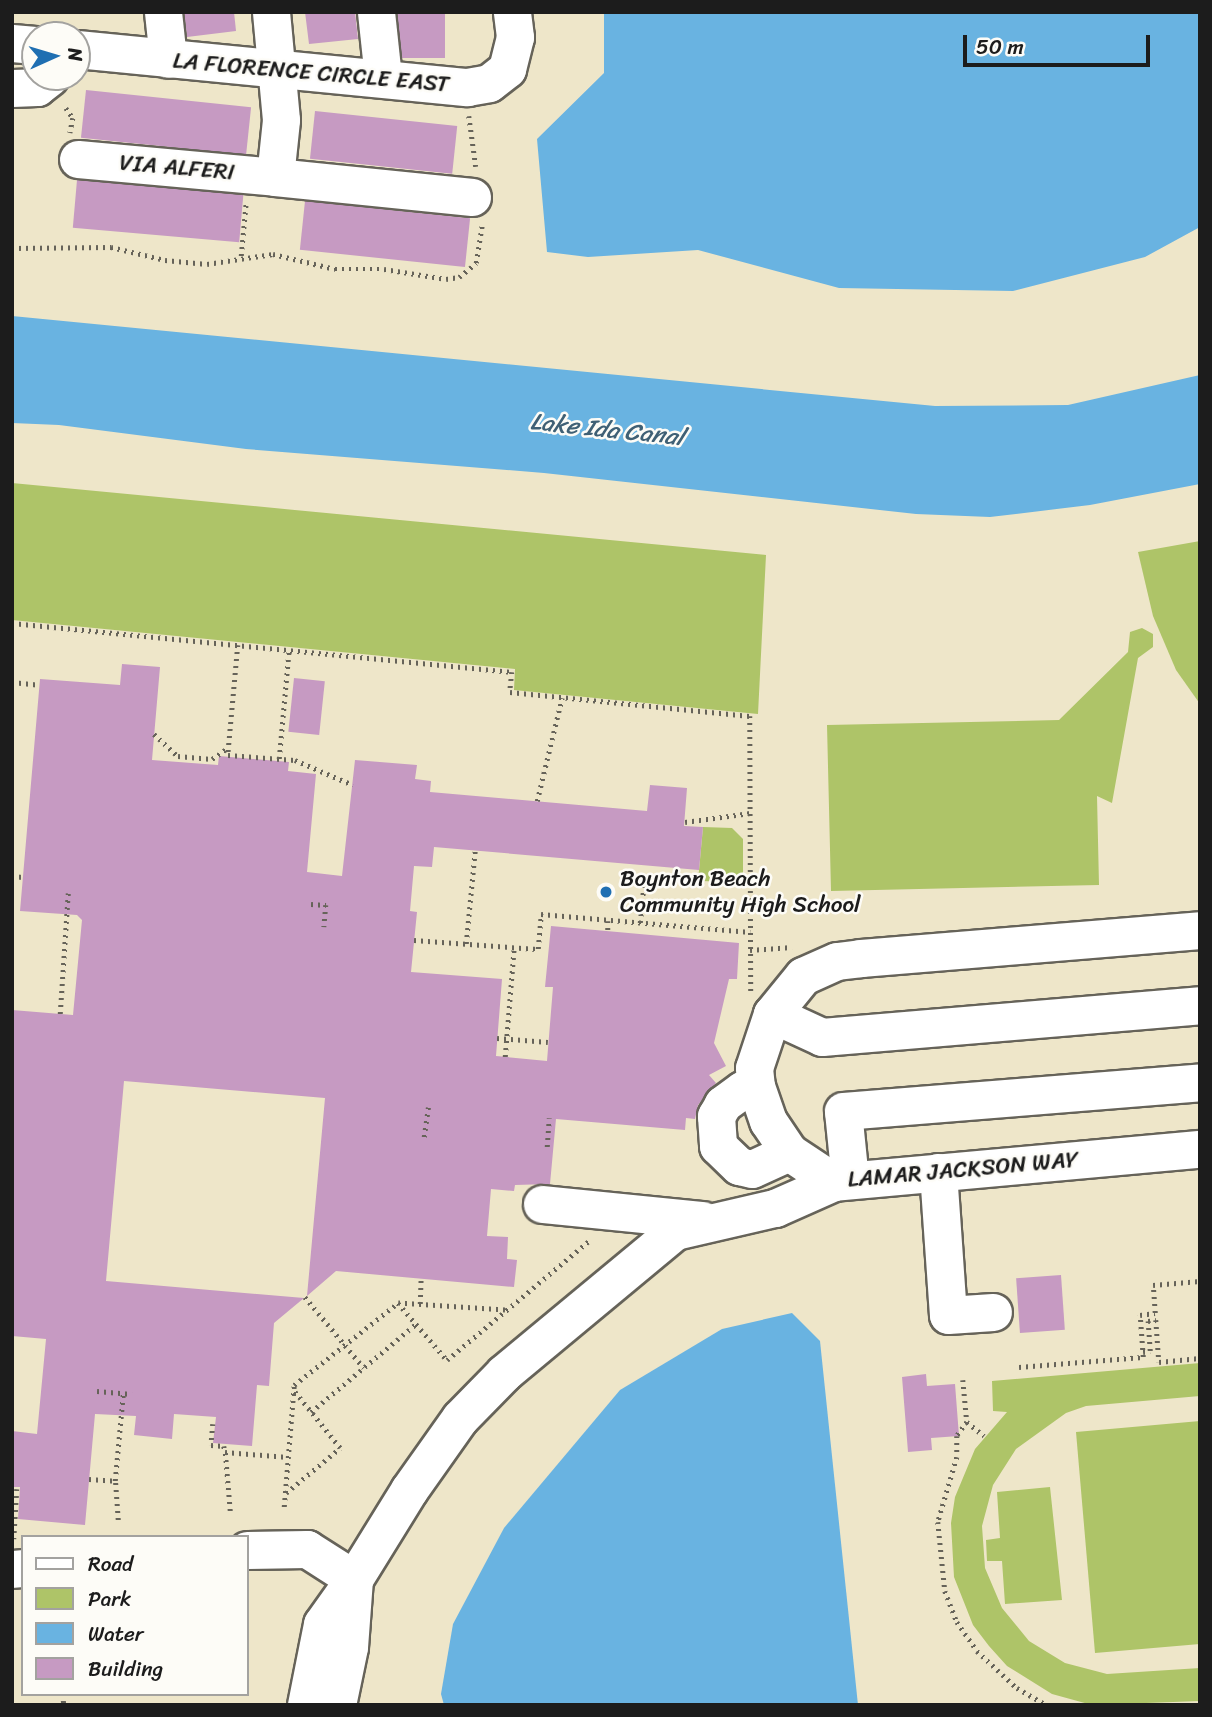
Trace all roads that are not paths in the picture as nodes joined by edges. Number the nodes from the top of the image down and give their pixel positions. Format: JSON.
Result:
{"nodes":[{"id":1,"x":163,"y":12,"type":"edge"},
{"id":2,"x":271,"y":12,"type":"edge"},
{"id":3,"x":376,"y":12,"type":"edge"},
{"id":4,"x":513,"y":25,"type":"edge"},
{"id":5,"x":91,"y":51,"type":"edge"},
{"id":6,"x":168,"y":59,"type":"junction"},
{"id":7,"x":277,"y":68,"type":"junction"},
{"id":8,"x":383,"y":77,"type":"junction"},
{"id":9,"x":78,"y":159,"type":"dead end"},
{"id":10,"x":261,"y":182,"type":"junction"},
{"id":11,"x":477,"y":200,"type":"road end"},
{"id":12,"x":1200,"y":930,"type":"edge"},
{"id":13,"x":1200,"y":1005,"type":"edge"},
{"id":14,"x":761,"y":1007,"type":"junction"},
{"id":15,"x":1200,"y":1082,"type":"edge"},
{"id":16,"x":756,"y":1087,"type":"junction"},
{"id":17,"x":1200,"y":1149,"type":"edge"},
{"id":18,"x":789,"y":1152,"type":"junction"},
{"id":19,"x":939,"y":1172,"type":"junction"},
{"id":20,"x":842,"y":1181,"type":"junction"},
{"id":21,"x":542,"y":1204,"type":"dead end"},
{"id":22,"x":710,"y":1221,"type":"junction"},
{"id":23,"x":993,"y":1312,"type":"dead end"},
{"id":24,"x":248,"y":1550,"type":"edge"},
{"id":25,"x":354,"y":1579,"type":"junction"},
{"id":26,"x":306,"y":1705,"type":"edge"},
{"id":27,"x":337,"y":1705,"type":"edge"}],
"edges":[{"from":1,"to":6,"type":"street"},
{"from":2,"to":7,"type":"street"},
{"from":3,"to":8,"type":"street"},
{"from":4,"to":8,"type":"street","name":"LA FLORENCE CIRCLE EAST"},
{"from":5,"to":6,"type":"street","name":"LA FLORENCE CIRCLE EAST"},
{"from":6,"to":7,"type":"street","name":"LA FLORENCE CIRCLE EAST"},
{"from":7,"to":8,"type":"street","name":"LA FLORENCE CIRCLE EAST"},
{"from":7,"to":10,"type":"street"},
{"from":9,"to":10,"type":"street","name":"VIA ALFERI"},
{"from":10,"to":11,"type":"street","name":"VIA ALFERI"},
{"from":12,"to":14,"type":"street","name":"LAMAR JACKSON WAY"},
{"from":13,"to":14,"type":"street"},
{"from":14,"to":16,"type":"street","name":"LAMAR JACKSON WAY"},
{"from":15,"to":20,"type":"street"},
{"from":16,"to":18,"type":"street","name":"LAMAR JACKSON WAY"},
{"from":16,"to":18,"type":"street"},
{"from":17,"to":19,"type":"street","name":"LAMAR JACKSON WAY"},
{"from":18,"to":20,"type":"street","name":"LAMAR JACKSON WAY"},
{"from":19,"to":20,"type":"street","name":"LAMAR JACKSON WAY"},
{"from":19,"to":23,"type":"street"},
{"from":20,"to":22,"type":"street"},
{"from":21,"to":22,"type":"street"},
{"from":22,"to":25,"type":"street"},
{"from":24,"to":25,"type":"street"},
{"from":25,"to":26,"type":"street"},
{"from":25,"to":27,"type":"street"}]}
